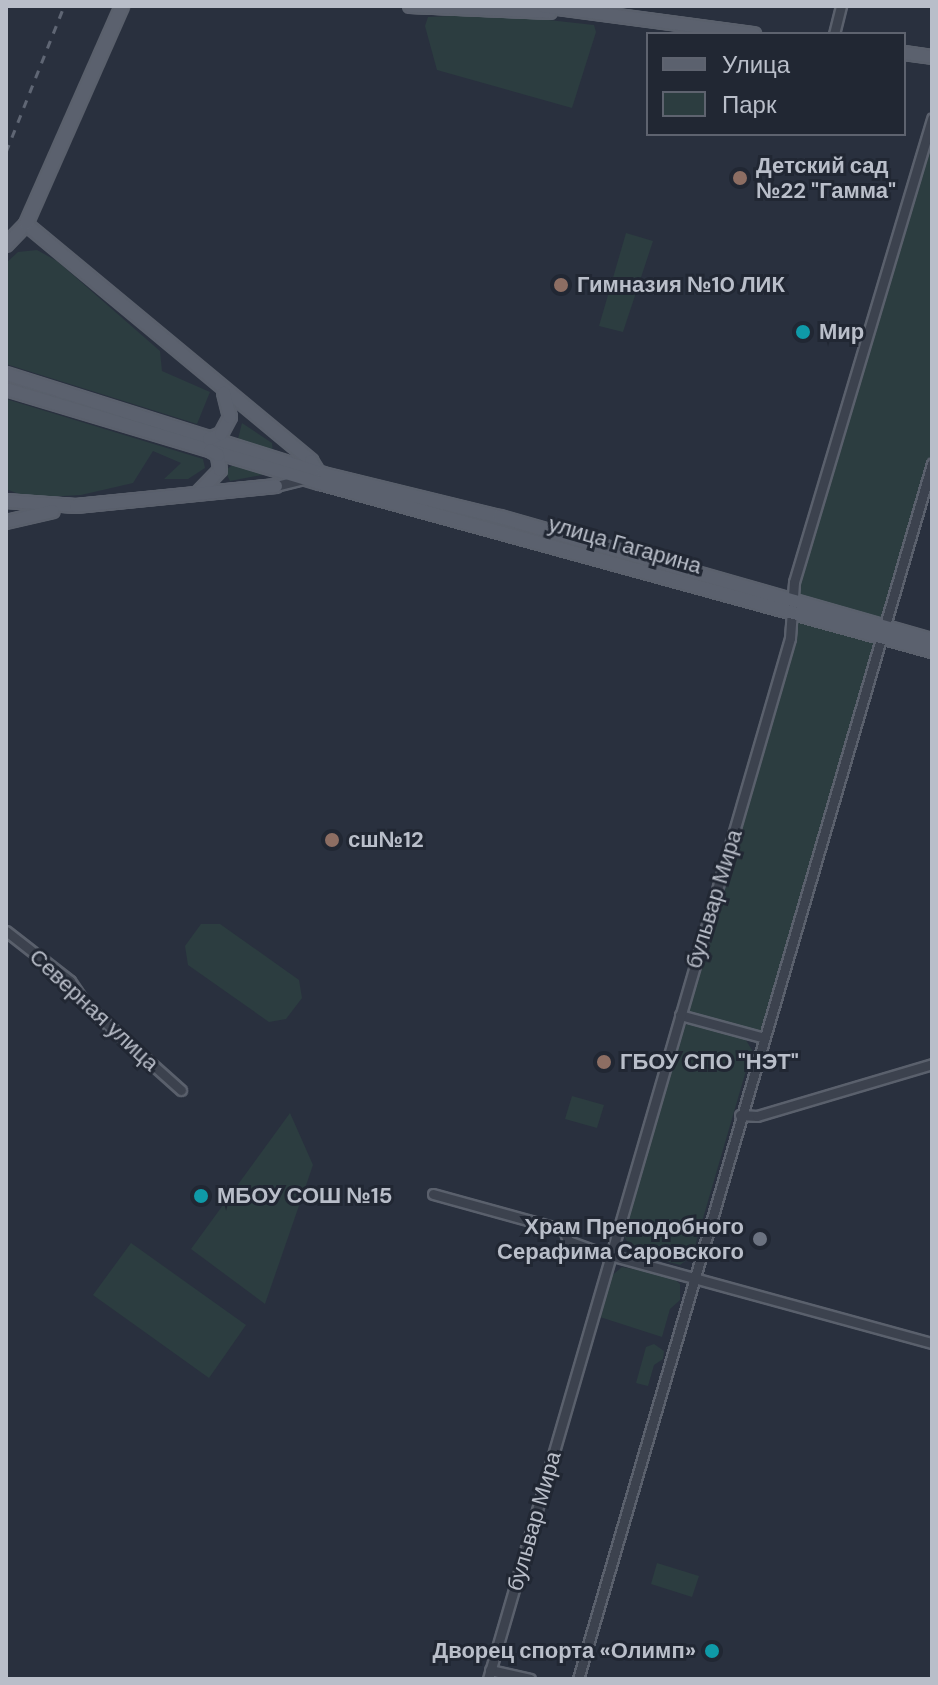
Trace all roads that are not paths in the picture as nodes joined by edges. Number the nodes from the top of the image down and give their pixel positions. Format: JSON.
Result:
{"nodes":[{"id":1,"x":122,"y":6,"type":"edge"},
{"id":2,"x":410,"y":6,"type":"edge"},
{"id":3,"x":543,"y":6,"type":"edge"},
{"id":4,"x":841,"y":6,"type":"edge"},
{"id":5,"x":581,"y":13,"type":"junction"},
{"id":6,"x":738,"y":32,"type":"edge"},
{"id":7,"x":834,"y":32,"type":"edge"},
{"id":8,"x":906,"y":53,"type":"edge"},
{"id":9,"x":932,"y":57,"type":"edge"},
{"id":10,"x":932,"y":118,"type":"edge"},
{"id":11,"x":26,"y":224,"type":"junction"},
{"id":12,"x":6,"y":245,"type":"edge"},
{"id":13,"x":6,"y":374,"type":"edge"},
{"id":14,"x":6,"y":389,"type":"edge"},
{"id":15,"x":223,"y":391,"type":"junction"},
{"id":16,"x":208,"y":444,"type":"junction"},
{"id":17,"x":932,"y":464,"type":"edge"},
{"id":18,"x":312,"y":475,"type":"junction"},
{"id":19,"x":276,"y":486,"type":"joint"},
{"id":20,"x":199,"y":492,"type":"junction"},
{"id":21,"x":6,"y":501,"type":"edge"},
{"id":22,"x":76,"y":506,"type":"junction"},
{"id":23,"x":6,"y":522,"type":"edge"},
{"id":24,"x":791,"y":605,"type":"junction"},
{"id":25,"x":884,"y":631,"type":"junction"},
{"id":26,"x":932,"y":640,"type":"edge"},
{"id":27,"x":932,"y":651,"type":"edge"},
{"id":28,"x":6,"y":931,"type":"edge"},
{"id":29,"x":680,"y":1015,"type":"junction"},
{"id":30,"x":761,"y":1037,"type":"junction"},
{"id":31,"x":932,"y":1064,"type":"edge"},
{"id":32,"x":181,"y":1090,"type":"dead end"},
{"id":33,"x":740,"y":1115,"type":"junction"},
{"id":34,"x":433,"y":1194,"type":"dead end"},
{"id":35,"x":613,"y":1256,"type":"junction"},
{"id":36,"x":693,"y":1276,"type":"junction"},
{"id":37,"x":932,"y":1343,"type":"edge"},
{"id":38,"x":489,"y":1674,"type":"edge"},
{"id":39,"x":530,"y":1679,"type":"edge"},
{"id":40,"x":578,"y":1679,"type":"edge"}],
"edges":[{"from":1,"to":11,"type":"main road"},
{"from":2,"to":5,"type":"main road"},
{"from":3,"to":5,"type":"main road"},
{"from":4,"to":7,"type":"street"},
{"from":5,"to":6,"type":"main road"},
{"from":8,"to":9,"type":"main road"},
{"from":10,"to":24,"type":"street","name":"бульвар Мира"},
{"from":11,"to":12,"type":"main road"},
{"from":11,"to":15,"type":"main road"},
{"from":13,"to":16,"type":"main road","name":"улица Гагарина"},
{"from":14,"to":16,"type":"main road","name":"улица Гагарина"},
{"from":15,"to":16,"type":"main road"},
{"from":15,"to":18,"type":"main road"},
{"from":16,"to":18,"type":"main road","name":"улица Гагарина"},
{"from":16,"to":20,"type":"main road"},
{"from":17,"to":25,"type":"street"},
{"from":18,"to":19,"type":"street","name":"улица Гагарина"},
{"from":18,"to":24,"type":"main road","name":"улица Гагарина"},
{"from":19,"to":20,"type":"main road","name":"улица Гагарина"},
{"from":20,"to":22,"type":"main road","name":"улица Гагарина"},
{"from":21,"to":22,"type":"main road","name":"улица Гагарина"},
{"from":22,"to":23,"type":"main road","name":"улица Гагарина"},
{"from":24,"to":25,"type":"main road","name":"улица Гагарина"},
{"from":24,"to":29,"type":"street","name":"бульвар Мира"},
{"from":25,"to":26,"type":"main road","name":"улица Гагарина"},
{"from":25,"to":27,"type":"main road","name":"улица Гагарина"},
{"from":25,"to":30,"type":"street"},
{"from":28,"to":32,"type":"street","name":"Северная улица"},
{"from":29,"to":30,"type":"street"},
{"from":29,"to":35,"type":"street","name":"бульвар Мира"},
{"from":30,"to":33,"type":"street"},
{"from":31,"to":33,"type":"street"},
{"from":33,"to":36,"type":"street"},
{"from":34,"to":35,"type":"street"},
{"from":35,"to":36,"type":"street"},
{"from":35,"to":38,"type":"street","name":"бульвар Мира"},
{"from":36,"to":37,"type":"street"},
{"from":36,"to":40,"type":"street"},
{"from":38,"to":39,"type":"street"}]}
